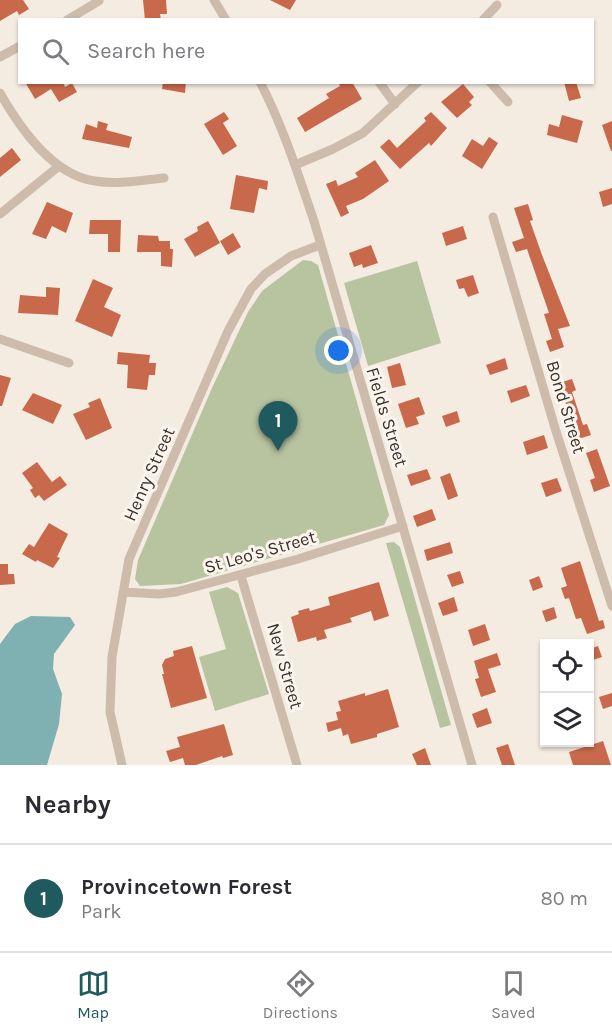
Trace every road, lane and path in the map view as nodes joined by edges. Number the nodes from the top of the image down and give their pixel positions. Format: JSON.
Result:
{"nodes":[{"id":1,"x":214,"y":0,"type":"edge"},
{"id":2,"x":99,"y":1,"type":"edge"},
{"id":3,"x":497,"y":5,"type":"dead end"},
{"id":4,"x":70,"y":18,"type":"edge"},
{"id":5,"x":225,"y":18,"type":"edge"},
{"id":6,"x":485,"y":18,"type":"edge"},
{"id":7,"x":18,"y":47,"type":"edge"},
{"id":8,"x":0,"y":57,"type":"edge"},
{"id":9,"x":261,"y":84,"type":"edge"},
{"id":10,"x":380,"y":84,"type":"edge"},
{"id":11,"x":416,"y":84,"type":"edge"},
{"id":12,"x":492,"y":84,"type":"edge"},
{"id":13,"x":0,"y":93,"type":"edge"},
{"id":14,"x":508,"y":102,"type":"dead end"},
{"id":15,"x":394,"y":104,"type":"junction"},
{"id":16,"x":295,"y":165,"type":"junction"},
{"id":17,"x":59,"y":166,"type":"junction"},
{"id":18,"x":164,"y":178,"type":"dead end"},
{"id":19,"x":0,"y":214,"type":"edge"},
{"id":20,"x":493,"y":217,"type":"dead end"},
{"id":21,"x":320,"y":245,"type":"junction"},
{"id":22,"x":0,"y":339,"type":"edge"},
{"id":23,"x":69,"y":363,"type":"dead end"},
{"id":24,"x":402,"y":526,"type":"junction"},
{"id":25,"x":241,"y":576,"type":"junction"},
{"id":26,"x":123,"y":592,"type":"junction"},
{"id":27,"x":612,"y":606,"type":"edge"},
{"id":28,"x":122,"y":765,"type":"edge"},
{"id":29,"x":297,"y":765,"type":"edge"},
{"id":30,"x":472,"y":765,"type":"edge"}],
"edges":[{"from":1,"to":5,"type":"street"},
{"from":2,"to":4,"type":"street"},
{"from":3,"to":6,"type":"street"},
{"from":7,"to":8,"type":"street"},
{"from":9,"to":16,"type":"street","name":"Fields Street"},
{"from":10,"to":15,"type":"street"},
{"from":11,"to":15,"type":"street"},
{"from":12,"to":14,"type":"street"},
{"from":13,"to":17,"type":"street"},
{"from":15,"to":16,"type":"street"},
{"from":16,"to":21,"type":"street","name":"Fields Street"},
{"from":17,"to":18,"type":"street"},
{"from":17,"to":19,"type":"street"},
{"from":20,"to":27,"type":"street","name":"Bond Street"},
{"from":21,"to":24,"type":"street","name":"Fields Street"},
{"from":21,"to":26,"type":"street","name":"Henry Street"},
{"from":22,"to":23,"type":"street"},
{"from":24,"to":25,"type":"street","name":"St Leo's Street"},
{"from":24,"to":30,"type":"street","name":"Fields Street"},
{"from":25,"to":26,"type":"street","name":"St Leo's Street"},
{"from":25,"to":29,"type":"street","name":"New Street"},
{"from":26,"to":28,"type":"street","name":"Henry Street"}]}
